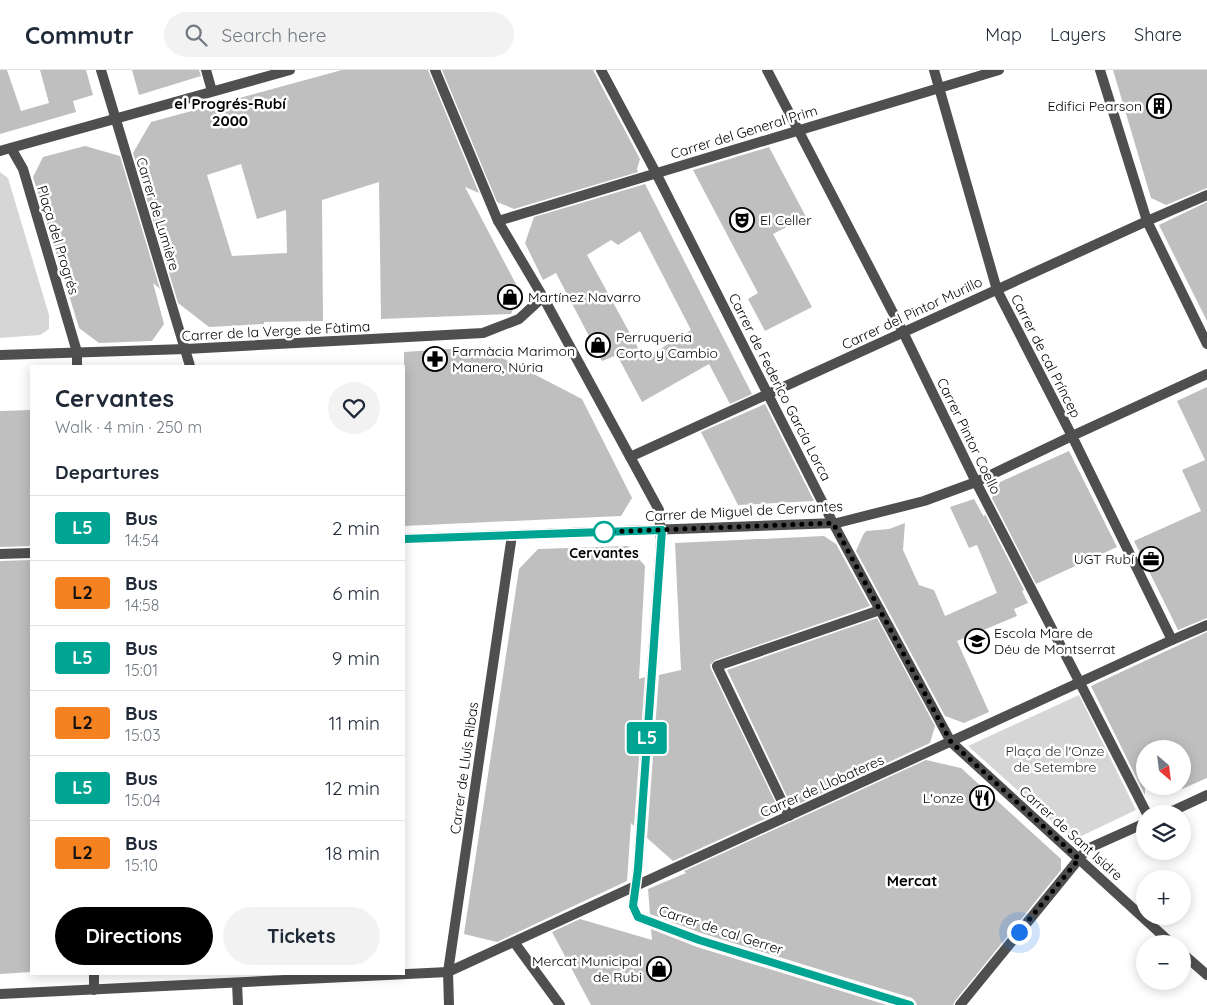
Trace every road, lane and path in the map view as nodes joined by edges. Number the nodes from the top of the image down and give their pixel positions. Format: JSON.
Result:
{"nodes":[{"id":1,"x":100,"y":70,"type":"edge"},
{"id":2,"x":206,"y":70,"type":"edge"},
{"id":3,"x":290,"y":70,"type":"edge"},
{"id":4,"x":435,"y":70,"type":"edge"},
{"id":5,"x":601,"y":70,"type":"edge"},
{"id":6,"x":768,"y":70,"type":"edge"},
{"id":7,"x":934,"y":70,"type":"edge"},
{"id":8,"x":999,"y":70,"type":"edge"},
{"id":9,"x":1100,"y":70,"type":"edge"},
{"id":10,"x":939,"y":87,"type":"junction"},
{"id":11,"x":212,"y":91,"type":"junction"},
{"id":12,"x":114,"y":118,"type":"junction"},
{"id":13,"x":799,"y":130,"type":"junction"},
{"id":14,"x":11,"y":148,"type":"junction"},
{"id":15,"x":0,"y":151,"type":"edge"},
{"id":16,"x":656,"y":173,"type":"junction"},
{"id":17,"x":1207,"y":195,"type":"edge"},
{"id":18,"x":498,"y":221,"type":"junction"},
{"id":19,"x":1147,"y":221,"type":"junction"},
{"id":20,"x":996,"y":290,"type":"junction"},
{"id":21,"x":543,"y":298,"type":"junction"},
{"id":22,"x":903,"y":332,"type":"junction"},
{"id":23,"x":1207,"y":344,"type":"edge"},
{"id":24,"x":186,"y":349,"type":"junction"},
{"id":25,"x":77,"y":352,"type":"junction"},
{"id":26,"x":0,"y":355,"type":"edge"},
{"id":27,"x":78,"y":365,"type":"edge"},
{"id":28,"x":190,"y":365,"type":"edge"},
{"id":29,"x":1207,"y":374,"type":"edge"},
{"id":30,"x":768,"y":395,"type":"junction"},
{"id":31,"x":1072,"y":436,"type":"junction"},
{"id":32,"x":630,"y":457,"type":"junction"},
{"id":33,"x":976,"y":482,"type":"junction"},
{"id":34,"x":833,"y":523,"type":"junction"},
{"id":35,"x":662,"y":530,"type":"junction"},
{"id":36,"x":512,"y":535,"type":"junction"},
{"id":37,"x":405,"y":539,"type":"edge"},
{"id":38,"x":30,"y":553,"type":"edge"},
{"id":39,"x":0,"y":554,"type":"edge"},
{"id":40,"x":880,"y":610,"type":"junction"},
{"id":41,"x":1207,"y":625,"type":"edge"},
{"id":42,"x":1172,"y":640,"type":"junction"},
{"id":43,"x":1080,"y":683,"type":"junction"},
{"id":44,"x":951,"y":742,"type":"junction"},
{"id":45,"x":1207,"y":795,"type":"edge"},
{"id":46,"x":1142,"y":805,"type":"edge"},
{"id":47,"x":1185,"y":805,"type":"edge"},
{"id":48,"x":789,"y":816,"type":"junction"},
{"id":49,"x":1136,"y":827,"type":"edge"},
{"id":50,"x":1079,"y":859,"type":"junction"},
{"id":51,"x":636,"y":885,"type":"junction"},
{"id":52,"x":1162,"y":935,"type":"edge"},
{"id":53,"x":514,"y":942,"type":"junction"},
{"id":54,"x":1191,"y":961,"type":"edge"},
{"id":55,"x":448,"y":972,"type":"junction"},
{"id":56,"x":405,"y":974,"type":"edge"},
{"id":57,"x":94,"y":975,"type":"edge"},
{"id":58,"x":390,"y":975,"type":"edge"},
{"id":59,"x":1207,"y":975,"type":"edge"},
{"id":60,"x":237,"y":983,"type":"junction"},
{"id":61,"x":94,"y":990,"type":"junction"},
{"id":62,"x":0,"y":994,"type":"edge"},
{"id":63,"x":238,"y":1005,"type":"edge"},
{"id":64,"x":449,"y":1005,"type":"edge"},
{"id":65,"x":560,"y":1005,"type":"edge"},
{"id":66,"x":910,"y":1005,"type":"edge"},
{"id":67,"x":960,"y":1005,"type":"edge"}],
"edges":[{"from":1,"to":12,"type":"street","name":"Carrer de Lumière"},
{"from":2,"to":11,"type":"street"},
{"from":3,"to":11,"type":"street"},
{"from":4,"to":18,"type":"street","name":"Carrer de cal Gerrer"},
{"from":5,"to":16,"type":"street","name":"Carrer de Federico García Lorca"},
{"from":6,"to":13,"type":"street","name":"Carrer Pintor Coello"},
{"from":7,"to":10,"type":"street","name":"Carrer de cal Príncep"},
{"from":8,"to":10,"type":"street","name":"Carrer del General Prim"},
{"from":9,"to":19,"type":"street"},
{"from":10,"to":13,"type":"street","name":"Carrer del General Prim"},
{"from":10,"to":20,"type":"street","name":"Carrer de cal Príncep"},
{"from":11,"to":12,"type":"street"},
{"from":12,"to":14,"type":"street"},
{"from":12,"to":24,"type":"street","name":"Carrer de Lumière"},
{"from":13,"to":16,"type":"street","name":"Carrer del General Prim"},
{"from":13,"to":22,"type":"street","name":"Carrer Pintor Coello"},
{"from":14,"to":15,"type":"street"},
{"from":14,"to":25,"type":"street","name":"Plaça del Progrés"},
{"from":16,"to":18,"type":"street","name":"Carrer del General Prim"},
{"from":16,"to":30,"type":"street","name":"Carrer de Federico García Lorca"},
{"from":17,"to":19,"type":"street","name":"Carrer del Pintor Murillo"},
{"from":18,"to":21,"type":"street","name":"Carrer de cal Gerrer"},
{"from":19,"to":20,"type":"street","name":"Carrer del Pintor Murillo"},
{"from":19,"to":23,"type":"street"},
{"from":20,"to":22,"type":"street","name":"Carrer del Pintor Murillo"},
{"from":20,"to":31,"type":"street","name":"Carrer de cal Príncep"},
{"from":21,"to":24,"type":"street","name":"Carrer de la Verge de Fàtima"},
{"from":21,"to":32,"type":"street","name":"Carrer de cal Gerrer"},
{"from":22,"to":30,"type":"street","name":"Carrer del Pintor Murillo"},
{"from":22,"to":33,"type":"street","name":"Carrer Pintor Coello"},
{"from":24,"to":25,"type":"street","name":"Carrer de la Verge de Fàtima"},
{"from":24,"to":28,"type":"street","name":"Carrer de Lumière"},
{"from":25,"to":26,"type":"street","name":"Carrer de la Verge de Fàtima"},
{"from":25,"to":27,"type":"street","name":"Plaça del Progrés"},
{"from":29,"to":31,"type":"street","name":"Carrer de Miguel de Cervantes"},
{"from":30,"to":32,"type":"street","name":"Carrer del Pintor Murillo"},
{"from":30,"to":34,"type":"street","name":"Carrer de Federico García Lorca"},
{"from":31,"to":33,"type":"street","name":"Carrer de Miguel de Cervantes"},
{"from":31,"to":42,"type":"street","name":"Carrer de cal Príncep"},
{"from":32,"to":35,"type":"street","name":"Carrer de cal Gerrer"},
{"from":33,"to":34,"type":"street","name":"Carrer de Miguel de Cervantes"},
{"from":33,"to":43,"type":"street","name":"Carrer Pintor Coello"},
{"from":34,"to":35,"type":"street","name":"Carrer de Miguel de Cervantes"},
{"from":34,"to":40,"type":"street","name":"Carrer de Federico García Lorca"},
{"from":35,"to":36,"type":"street","name":"Carrer de Miguel de Cervantes"},
{"from":35,"to":51,"type":"street","name":"Carrer de cal Gerrer"},
{"from":36,"to":37,"type":"street","name":"Carrer de Miguel de Cervantes"},
{"from":36,"to":55,"type":"street","name":"Carrer de Lluís Ribas"},
{"from":38,"to":39,"type":"street"},
{"from":40,"to":44,"type":"street","name":"Carrer de Federico García Lorca"},
{"from":40,"to":48,"type":"street"},
{"from":41,"to":42,"type":"street","name":"Carrer de Llobateres"},
{"from":42,"to":43,"type":"street","name":"Carrer de Llobateres"},
{"from":43,"to":44,"type":"street","name":"Carrer de Llobateres"},
{"from":43,"to":46,"type":"street","name":"Carrer Pintor Coello"},
{"from":44,"to":48,"type":"street","name":"Carrer de Llobateres"},
{"from":44,"to":50,"type":"street","name":"Carrer de Sant Isidre"},
{"from":45,"to":47,"type":"street"},
{"from":48,"to":51,"type":"street","name":"Carrer de Llobateres"},
{"from":49,"to":50,"type":"street"},
{"from":50,"to":52,"type":"street","name":"Carrer de Sant Isidre"},
{"from":50,"to":67,"type":"street"},
{"from":51,"to":53,"type":"street","name":"Carrer de Llobateres"},
{"from":51,"to":66,"type":"street","name":"Carrer de cal Gerrer"},
{"from":53,"to":55,"type":"street","name":"Carrer de Llobateres"},
{"from":53,"to":65,"type":"street"},
{"from":54,"to":59,"type":"street"},
{"from":55,"to":56,"type":"street"},
{"from":55,"to":64,"type":"street","name":"Carrer de Lluís Ribas"},
{"from":57,"to":61,"type":"street"},
{"from":58,"to":60,"type":"street"},
{"from":60,"to":61,"type":"street"},
{"from":60,"to":63,"type":"street"},
{"from":61,"to":62,"type":"street"}]}
